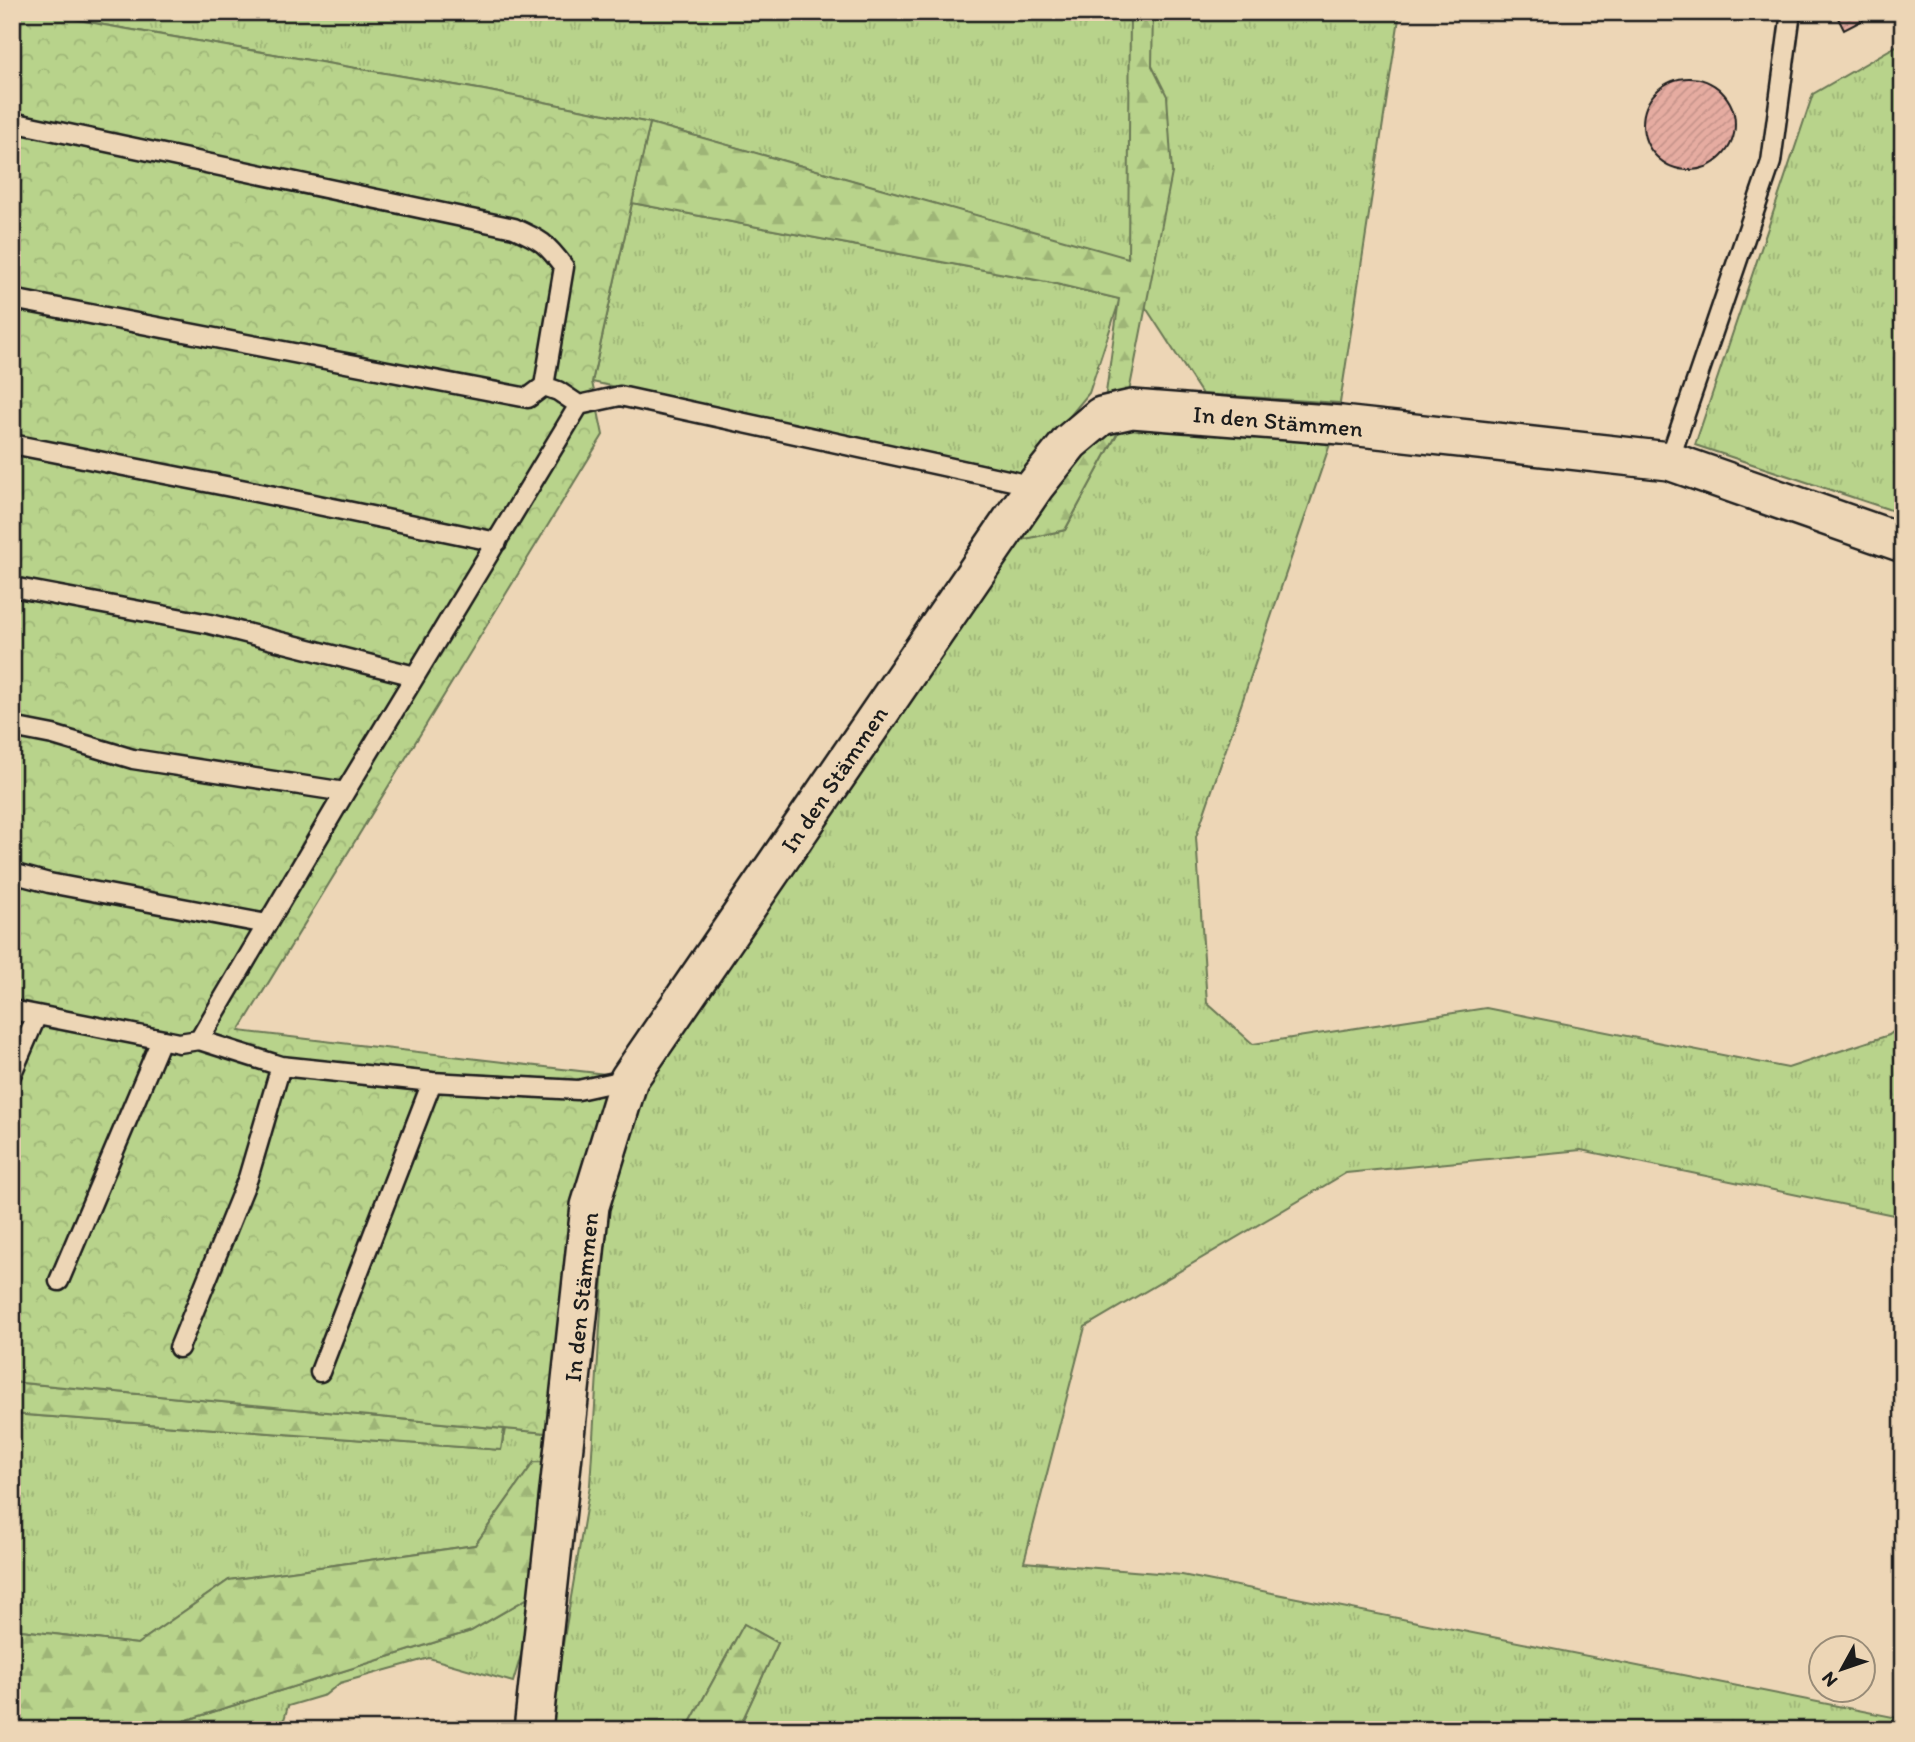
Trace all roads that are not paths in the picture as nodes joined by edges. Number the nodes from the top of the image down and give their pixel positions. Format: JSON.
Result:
{"nodes":[{"id":1,"x":1791,"y":12,"type":"edge"},
{"id":2,"x":12,"y":122,"type":"edge"},
{"id":3,"x":12,"y":299,"type":"edge"},
{"id":4,"x":544,"y":386,"type":"junction"},
{"id":5,"x":579,"y":405,"type":"junction"},
{"id":6,"x":12,"y":444,"type":"edge"},
{"id":7,"x":1669,"y":461,"type":"junction"},
{"id":8,"x":1035,"y":486,"type":"junction"},
{"id":9,"x":497,"y":542,"type":"junction"},
{"id":10,"x":1903,"y":543,"type":"edge"},
{"id":11,"x":12,"y":587,"type":"edge"},
{"id":12,"x":415,"y":676,"type":"junction"},
{"id":13,"x":12,"y":727,"type":"edge"},
{"id":14,"x":345,"y":792,"type":"junction"},
{"id":15,"x":12,"y":873,"type":"edge"},
{"id":16,"x":267,"y":924,"type":"junction"},
{"id":17,"x":12,"y":1010,"type":"edge"},
{"id":18,"x":37,"y":1015,"type":"junction"},
{"id":19,"x":162,"y":1040,"type":"junction"},
{"id":20,"x":199,"y":1040,"type":"junction"},
{"id":21,"x":281,"y":1066,"type":"junction"},
{"id":22,"x":12,"y":1073,"type":"edge"},
{"id":23,"x":629,"y":1079,"type":"junction"},
{"id":24,"x":432,"y":1082,"type":"junction"},
{"id":25,"x":59,"y":1280,"type":"dead end"},
{"id":26,"x":179,"y":1348,"type":"dead end"},
{"id":27,"x":320,"y":1372,"type":"dead end"},
{"id":28,"x":533,"y":1730,"type":"edge"}],
"edges":[{"from":1,"to":7,"type":"lane"},
{"from":2,"to":4,"type":"lane"},
{"from":3,"to":4,"type":"lane"},
{"from":4,"to":5,"type":"lane"},
{"from":5,"to":8,"type":"lane"},
{"from":5,"to":9,"type":"lane"},
{"from":6,"to":9,"type":"lane"},
{"from":7,"to":8,"type":"street","name":"In den Stämmen"},
{"from":7,"to":10,"type":"street","name":"In den Stämmen"},
{"from":8,"to":23,"type":"street","name":"In den Stämmen"},
{"from":9,"to":12,"type":"lane"},
{"from":11,"to":12,"type":"lane"},
{"from":12,"to":14,"type":"lane"},
{"from":13,"to":14,"type":"lane"},
{"from":14,"to":16,"type":"lane"},
{"from":15,"to":16,"type":"lane"},
{"from":16,"to":20,"type":"lane"},
{"from":17,"to":18,"type":"lane"},
{"from":18,"to":19,"type":"lane"},
{"from":18,"to":22,"type":"lane"},
{"from":19,"to":20,"type":"lane"},
{"from":19,"to":25,"type":"lane"},
{"from":20,"to":21,"type":"lane"},
{"from":21,"to":24,"type":"lane"},
{"from":21,"to":26,"type":"lane"},
{"from":23,"to":24,"type":"lane"},
{"from":23,"to":28,"type":"street","name":"In den Stämmen"},
{"from":24,"to":27,"type":"lane"}]}
